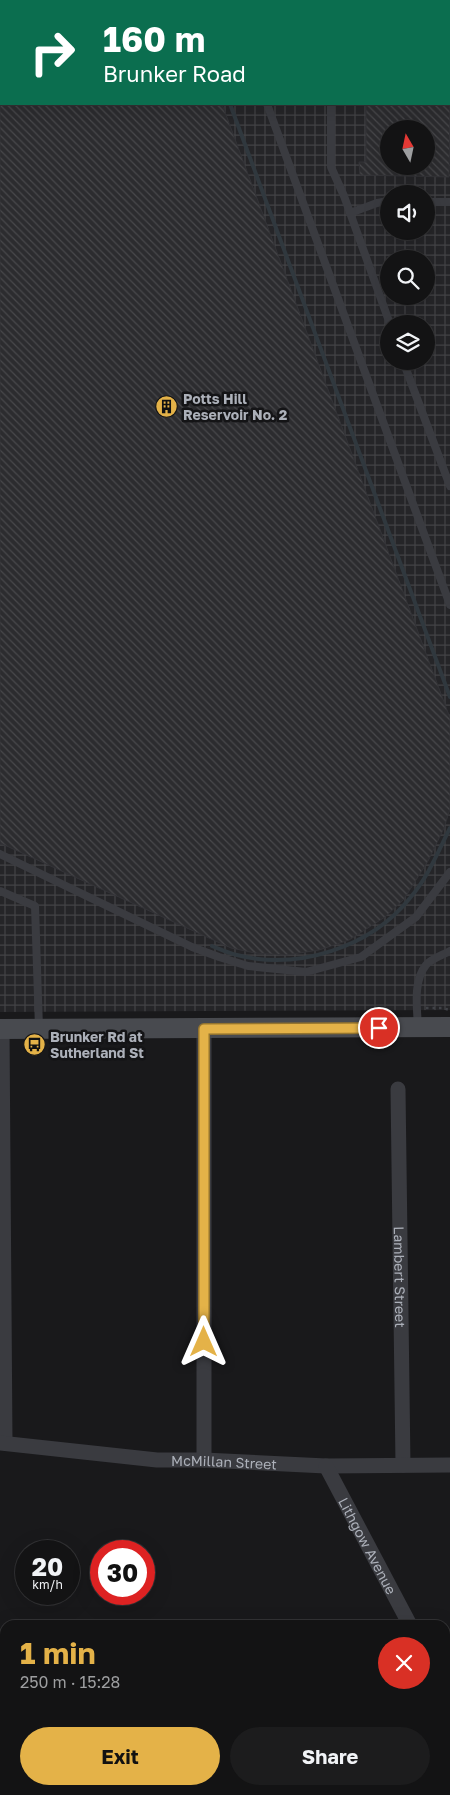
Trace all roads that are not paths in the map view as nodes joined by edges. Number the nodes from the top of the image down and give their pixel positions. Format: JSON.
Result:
{"nodes":[{"id":1,"x":267,"y":105,"type":"edge"},
{"id":2,"x":331,"y":105,"type":"edge"},
{"id":3,"x":380,"y":202,"type":"edge"},
{"id":4,"x":435,"y":202,"type":"edge"},
{"id":5,"x":450,"y":202,"type":"edge"},
{"id":6,"x":350,"y":213,"type":"junction"},
{"id":7,"x":387,"y":315,"type":"edge"},
{"id":8,"x":407,"y":370,"type":"edge"},
{"id":9,"x":450,"y":486,"type":"edge"},
{"id":10,"x":450,"y":605,"type":"edge"},
{"id":11,"x":0,"y":854,"type":"edge"},
{"id":12,"x":450,"y":872,"type":"edge"},
{"id":13,"x":0,"y":891,"type":"edge"},
{"id":14,"x":450,"y":951,"type":"edge"},
{"id":15,"x":418,"y":1027,"type":"junction"},
{"id":16,"x":450,"y":1027,"type":"edge"},
{"id":17,"x":1,"y":1029,"type":"edge"},
{"id":18,"x":204,"y":1029,"type":"junction"},
{"id":19,"x":40,"y":1030,"type":"junction"},
{"id":20,"x":398,"y":1089,"type":"dead end"},
{"id":21,"x":3,"y":1443,"type":"edge"},
{"id":22,"x":204,"y":1460,"type":"junction"},
{"id":23,"x":403,"y":1465,"type":"junction"},
{"id":24,"x":450,"y":1465,"type":"edge"},
{"id":25,"x":326,"y":1466,"type":"junction"},
{"id":26,"x":407,"y":1620,"type":"edge"}],
"edges":[{"from":1,"to":10,"type":"lane"},
{"from":2,"to":6,"type":"lane"},
{"from":3,"to":6,"type":"lane"},
{"from":4,"to":5,"type":"lane"},
{"from":6,"to":7,"type":"lane"},
{"from":8,"to":9,"type":"lane"},
{"from":11,"to":12,"type":"lane"},
{"from":13,"to":19,"type":"lane"},
{"from":14,"to":15,"type":"lane"},
{"from":15,"to":16,"type":"main road"},
{"from":15,"to":18,"type":"main road"},
{"from":17,"to":19,"type":"main road"},
{"from":17,"to":21,"type":"street"},
{"from":18,"to":19,"type":"main road"},
{"from":18,"to":22,"type":"street"},
{"from":20,"to":23,"type":"street","name":"Lambert Street"},
{"from":21,"to":22,"type":"street","name":"McMillan Street"},
{"from":22,"to":25,"type":"street","name":"McMillan Street"},
{"from":23,"to":24,"type":"street","name":"McMillan Street"},
{"from":23,"to":25,"type":"street","name":"McMillan Street"},
{"from":25,"to":26,"type":"street","name":"Lithgow Avenue"}]}
